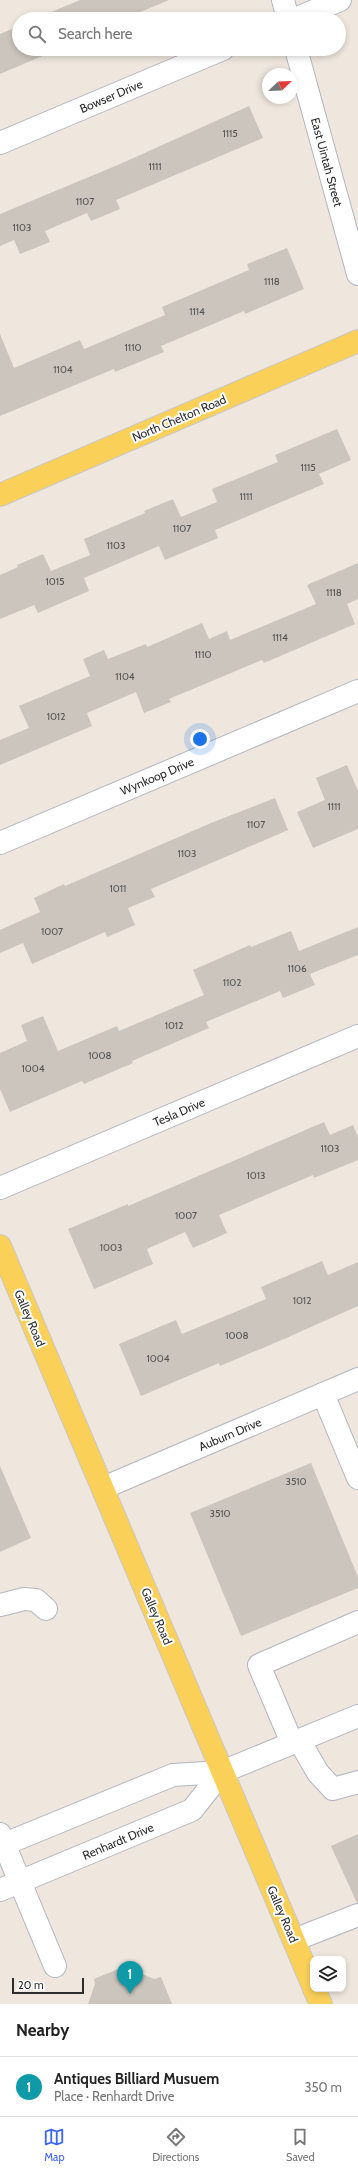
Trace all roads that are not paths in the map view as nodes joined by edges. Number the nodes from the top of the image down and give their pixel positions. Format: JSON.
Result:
{"nodes":[{"id":1,"x":282,"y":0,"type":"edge"},
{"id":2,"x":340,"y":0,"type":"edge"},
{"id":3,"x":286,"y":12,"type":"edge"},
{"id":4,"x":312,"y":12,"type":"edge"},
{"id":5,"x":206,"y":56,"type":"edge"},
{"id":6,"x":298,"y":56,"type":"edge"},
{"id":7,"x":0,"y":143,"type":"edge"},
{"id":8,"x":358,"y":274,"type":"edge"},
{"id":9,"x":358,"y":341,"type":"edge"},
{"id":10,"x":0,"y":495,"type":"edge"},
{"id":11,"x":358,"y":691,"type":"edge"},
{"id":12,"x":0,"y":843,"type":"edge"},
{"id":13,"x":358,"y":1036,"type":"edge"},
{"id":14,"x":0,"y":1188,"type":"edge"},
{"id":15,"x":0,"y":1246,"type":"edge"},
{"id":16,"x":358,"y":1379,"type":"edge"},
{"id":17,"x":322,"y":1394,"type":"junction"},
{"id":18,"x":358,"y":1478,"type":"edge"},
{"id":19,"x":103,"y":1488,"type":"junction"},
{"id":20,"x":0,"y":1605,"type":"edge"},
{"id":21,"x":46,"y":1609,"type":"dead end"},
{"id":22,"x":358,"y":1622,"type":"edge"},
{"id":23,"x":358,"y":1716,"type":"edge"},
{"id":24,"x":295,"y":1742,"type":"junction"},
{"id":25,"x":222,"y":1772,"type":"junction"},
{"id":26,"x":358,"y":1782,"type":"edge"},
{"id":27,"x":2,"y":1842,"type":"edge"},
{"id":28,"x":10,"y":1886,"type":"edge"},
{"id":29,"x":358,"y":1915,"type":"edge"},
{"id":30,"x":294,"y":1940,"type":"junction"},
{"id":31,"x":55,"y":1966,"type":"dead end"},
{"id":32,"x":310,"y":1979,"type":"edge"},
{"id":33,"x":315,"y":1992,"type":"edge"},
{"id":34,"x":321,"y":2004,"type":"edge"}],
"edges":[{"from":1,"to":3,"type":"street"},
{"from":2,"to":4,"type":"street"},
{"from":5,"to":7,"type":"street","name":"Bowser Drive"},
{"from":6,"to":8,"type":"street","name":"East Uintah Street"},
{"from":9,"to":10,"type":"main road","name":"North Chelton Road"},
{"from":11,"to":12,"type":"street","name":"Wynkoop Drive"},
{"from":13,"to":14,"type":"street","name":"Tesla Drive"},
{"from":15,"to":19,"type":"main road","name":"Galley Road"},
{"from":16,"to":17,"type":"street","name":"Auburn Drive"},
{"from":17,"to":18,"type":"street"},
{"from":17,"to":19,"type":"street","name":"Auburn Drive"},
{"from":19,"to":25,"type":"main road","name":"Galley Road"},
{"from":20,"to":21,"type":"street"},
{"from":22,"to":24,"type":"street"},
{"from":23,"to":24,"type":"street","name":"Renhardt Drive"},
{"from":24,"to":25,"type":"street","name":"Renhardt Drive"},
{"from":24,"to":26,"type":"street"},
{"from":25,"to":27,"type":"street","name":"Renhardt Drive"},
{"from":25,"to":28,"type":"street","name":"Renhardt Drive"},
{"from":25,"to":30,"type":"main road","name":"Galley Road"},
{"from":27,"to":28,"type":"street"},
{"from":28,"to":31,"type":"street"},
{"from":29,"to":30,"type":"street"},
{"from":30,"to":32,"type":"main road","name":"Galley Road"},
{"from":33,"to":34,"type":"main road"}]}
